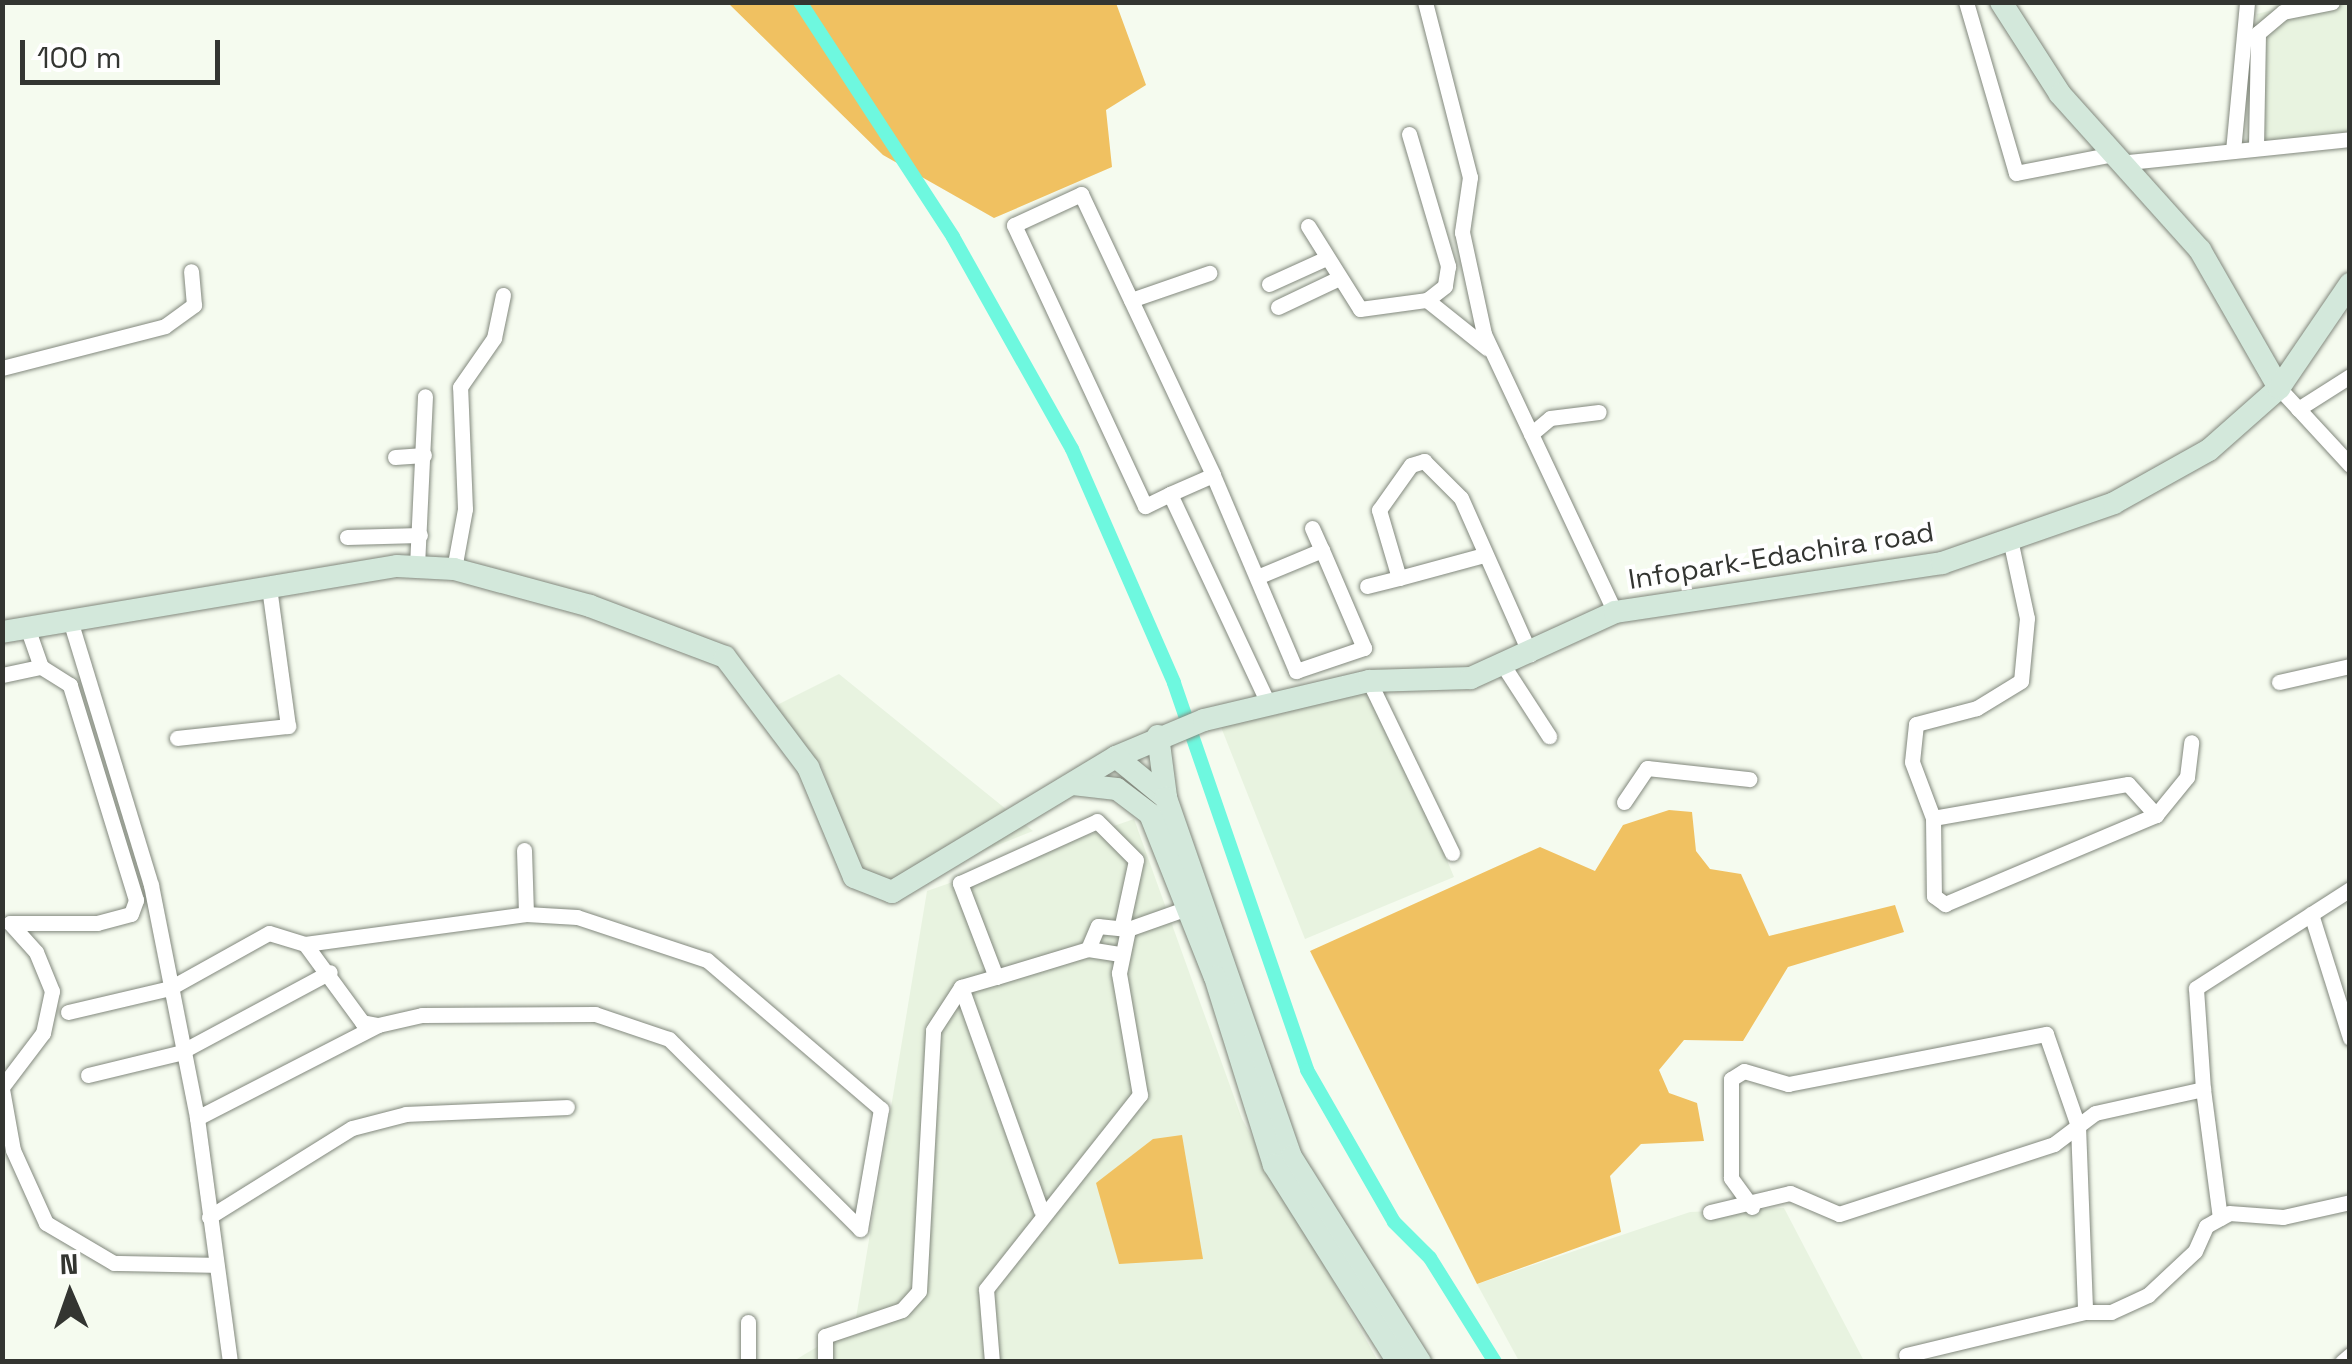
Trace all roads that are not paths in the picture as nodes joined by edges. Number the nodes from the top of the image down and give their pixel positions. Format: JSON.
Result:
{"nodes":[{"id":1,"x":1425,"y":2,"type":"edge"},
{"id":2,"x":1966,"y":2,"type":"edge"},
{"id":3,"x":2001,"y":2,"type":"edge"},
{"id":4,"x":2247,"y":2,"type":"edge"},
{"id":5,"x":2332,"y":2,"type":"edge"},
{"id":6,"x":1409,"y":134,"type":"dead end"},
{"id":7,"x":2350,"y":138,"type":"edge"},
{"id":8,"x":2256,"y":148,"type":"junction"},
{"id":9,"x":2233,"y":151,"type":"junction"},
{"id":10,"x":2112,"y":159,"type":"junction"},
{"id":11,"x":1308,"y":226,"type":"dead end"},
{"id":12,"x":1324,"y":259,"type":"junction"},
{"id":13,"x":191,"y":271,"type":"dead end"},
{"id":14,"x":1209,"y":273,"type":"dead end"},
{"id":15,"x":1337,"y":279,"type":"junction"},
{"id":16,"x":1269,"y":284,"type":"dead end"},
{"id":17,"x":2350,"y":284,"type":"edge"},
{"id":18,"x":503,"y":295,"type":"dead end"},
{"id":19,"x":1130,"y":300,"type":"junction"},
{"id":20,"x":1427,"y":300,"type":"junction"},
{"id":21,"x":1278,"y":307,"type":"dead end"},
{"id":22,"x":1490,"y":350,"type":"junction"},
{"id":23,"x":2,"y":368,"type":"edge"},
{"id":24,"x":2350,"y":376,"type":"edge"},
{"id":25,"x":2280,"y":388,"type":"junction"},
{"id":26,"x":425,"y":396,"type":"dead end"},
{"id":27,"x":2298,"y":409,"type":"junction"},
{"id":28,"x":1599,"y":412,"type":"dead end"},
{"id":29,"x":1530,"y":434,"type":"junction"},
{"id":30,"x":424,"y":455,"type":"junction"},
{"id":31,"x":395,"y":457,"type":"dead end"},
{"id":32,"x":2350,"y":465,"type":"edge"},
{"id":33,"x":1213,"y":475,"type":"junction"},
{"id":34,"x":1170,"y":494,"type":"junction"},
{"id":35,"x":1312,"y":528,"type":"dead end"},
{"id":36,"x":420,"y":535,"type":"junction"},
{"id":37,"x":347,"y":537,"type":"dead end"},
{"id":38,"x":2010,"y":539,"type":"junction"},
{"id":39,"x":1322,"y":550,"type":"junction"},
{"id":40,"x":1484,"y":555,"type":"junction"},
{"id":41,"x":417,"y":566,"type":"junction"},
{"id":42,"x":454,"y":569,"type":"junction"},
{"id":43,"x":1257,"y":576,"type":"junction"},
{"id":44,"x":1399,"y":578,"type":"junction"},
{"id":45,"x":1367,"y":586,"type":"dead end"},
{"id":46,"x":268,"y":588,"type":"junction"},
{"id":47,"x":1616,"y":612,"type":"junction"},
{"id":48,"x":70,"y":620,"type":"junction"},
{"id":49,"x":28,"y":627,"type":"junction"},
{"id":50,"x":2,"y":632,"type":"edge"},
{"id":51,"x":1530,"y":654,"type":"junction"},
{"id":52,"x":1504,"y":665,"type":"junction"},
{"id":53,"x":2350,"y":666,"type":"edge"},
{"id":54,"x":41,"y":667,"type":"junction"},
{"id":55,"x":2,"y":675,"type":"edge"},
{"id":56,"x":1368,"y":681,"type":"junction"},
{"id":57,"x":2279,"y":682,"type":"dead end"},
{"id":58,"x":1267,"y":701,"type":"junction"},
{"id":59,"x":1161,"y":735,"type":"junction"},
{"id":60,"x":1549,"y":736,"type":"dead end"},
{"id":61,"x":178,"y":738,"type":"dead end"},
{"id":62,"x":2191,"y":742,"type":"dead end"},
{"id":63,"x":1116,"y":757,"type":"junction"},
{"id":64,"x":1748,"y":779,"type":"dead end"},
{"id":65,"x":1072,"y":784,"type":"junction"},
{"id":66,"x":1166,"y":798,"type":"junction"},
{"id":67,"x":1624,"y":802,"type":"dead end"},
{"id":68,"x":2156,"y":815,"type":"junction"},
{"id":69,"x":1933,"y":818,"type":"junction"},
{"id":70,"x":524,"y":850,"type":"dead end"},
{"id":71,"x":1452,"y":853,"type":"dead end"},
{"id":72,"x":2350,"y":889,"type":"edge"},
{"id":73,"x":1190,"y":907,"type":"junction"},
{"id":74,"x":526,"y":914,"type":"junction"},
{"id":75,"x":2311,"y":914,"type":"junction"},
{"id":76,"x":1125,"y":927,"type":"junction"},
{"id":77,"x":305,"y":944,"type":"junction"},
{"id":78,"x":1088,"y":949,"type":"junction"},
{"id":79,"x":1121,"y":954,"type":"junction"},
{"id":80,"x":330,"y":972,"type":"junction"},
{"id":81,"x":996,"y":978,"type":"junction"},
{"id":82,"x":961,"y":987,"type":"junction"},
{"id":83,"x":170,"y":988,"type":"junction"},
{"id":84,"x":68,"y":1012,"type":"dead end"},
{"id":85,"x":378,"y":1025,"type":"junction"},
{"id":86,"x":2350,"y":1038,"type":"edge"},
{"id":87,"x":1243,"y":1039,"type":"junction"},
{"id":88,"x":179,"y":1053,"type":"junction"},
{"id":89,"x":88,"y":1075,"type":"dead end"},
{"id":90,"x":2,"y":1088,"type":"edge"},
{"id":91,"x":2202,"y":1089,"type":"junction"},
{"id":92,"x":567,"y":1107,"type":"dead end"},
{"id":93,"x":198,"y":1118,"type":"junction"},
{"id":94,"x":2078,"y":1126,"type":"junction"},
{"id":95,"x":2350,"y":1202,"type":"edge"},
{"id":96,"x":1752,"y":1207,"type":"junction"},
{"id":97,"x":1041,"y":1210,"type":"junction"},
{"id":98,"x":1710,"y":1212,"type":"dead end"},
{"id":99,"x":209,"y":1217,"type":"junction"},
{"id":100,"x":2220,"y":1218,"type":"junction"},
{"id":101,"x":215,"y":1265,"type":"junction"},
{"id":102,"x":2085,"y":1312,"type":"junction"},
{"id":103,"x":748,"y":1322,"type":"dead end"},
{"id":104,"x":1906,"y":1355,"type":"dead end"},
{"id":105,"x":2350,"y":1355,"type":"edge"},
{"id":106,"x":230,"y":1362,"type":"edge"},
{"id":107,"x":748,"y":1362,"type":"edge"},
{"id":108,"x":826,"y":1362,"type":"edge"},
{"id":109,"x":992,"y":1362,"type":"edge"},
{"id":110,"x":1398,"y":1362,"type":"edge"},
{"id":111,"x":1420,"y":1362,"type":"edge"},
{"id":112,"x":2342,"y":1362,"type":"edge"}],
"edges":[{"from":1,"to":22,"type":"street"},
{"from":2,"to":10,"type":"street"},
{"from":3,"to":10,"type":"main road"},
{"from":4,"to":9,"type":"street"},
{"from":5,"to":8,"type":"street"},
{"from":6,"to":20,"type":"street"},
{"from":7,"to":8,"type":"street"},
{"from":8,"to":9,"type":"street"},
{"from":9,"to":10,"type":"street"},
{"from":10,"to":25,"type":"main road"},
{"from":11,"to":12,"type":"street"},
{"from":12,"to":15,"type":"street"},
{"from":12,"to":16,"type":"street"},
{"from":13,"to":23,"type":"street"},
{"from":14,"to":19,"type":"street"},
{"from":15,"to":20,"type":"street"},
{"from":15,"to":21,"type":"street"},
{"from":17,"to":25,"type":"main road","name":"Infopark-Edachira road"},
{"from":18,"to":42,"type":"street"},
{"from":19,"to":33,"type":"street"},
{"from":19,"to":34,"type":"street"},
{"from":20,"to":22,"type":"street"},
{"from":22,"to":29,"type":"street"},
{"from":24,"to":27,"type":"street"},
{"from":25,"to":27,"type":"street"},
{"from":25,"to":38,"type":"main road","name":"Infopark-Edachira road"},
{"from":26,"to":30,"type":"street"},
{"from":27,"to":32,"type":"street"},
{"from":28,"to":29,"type":"street"},
{"from":29,"to":47,"type":"street"},
{"from":30,"to":31,"type":"street"},
{"from":30,"to":36,"type":"street"},
{"from":33,"to":34,"type":"street"},
{"from":33,"to":43,"type":"street"},
{"from":34,"to":58,"type":"street"},
{"from":35,"to":39,"type":"street"},
{"from":36,"to":37,"type":"street"},
{"from":36,"to":41,"type":"street"},
{"from":38,"to":47,"type":"main road","name":"Infopark-Edachira road"},
{"from":38,"to":69,"type":"street"},
{"from":39,"to":43,"type":"street"},
{"from":39,"to":43,"type":"street"},
{"from":40,"to":44,"type":"street"},
{"from":40,"to":44,"type":"street"},
{"from":40,"to":51,"type":"street"},
{"from":41,"to":42,"type":"main road","name":"Infopark-Edachira road"},
{"from":41,"to":46,"type":"main road","name":"Infopark-Edachira road"},
{"from":42,"to":65,"type":"main road","name":"Infopark-Edachira road"},
{"from":44,"to":45,"type":"street"},
{"from":46,"to":48,"type":"main road","name":"Infopark-Edachira road"},
{"from":46,"to":61,"type":"street"},
{"from":47,"to":51,"type":"main road","name":"Infopark-Edachira road"},
{"from":48,"to":49,"type":"main road","name":"Infopark-Edachira road"},
{"from":48,"to":83,"type":"street"},
{"from":49,"to":50,"type":"main road","name":"Infopark-Edachira road"},
{"from":49,"to":54,"type":"street"},
{"from":51,"to":52,"type":"main road","name":"Infopark-Edachira road"},
{"from":52,"to":56,"type":"main road","name":"Infopark-Edachira road"},
{"from":52,"to":60,"type":"street"},
{"from":53,"to":57,"type":"street"},
{"from":54,"to":55,"type":"street"},
{"from":54,"to":90,"type":"street"},
{"from":56,"to":58,"type":"main road","name":"Infopark-Edachira road"},
{"from":56,"to":71,"type":"street"},
{"from":58,"to":59,"type":"main road","name":"Infopark-Edachira road"},
{"from":59,"to":63,"type":"main road","name":"Infopark-Edachira road"},
{"from":59,"to":66,"type":"main road"},
{"from":62,"to":68,"type":"street"},
{"from":63,"to":65,"type":"main road","name":"Infopark-Edachira road"},
{"from":63,"to":66,"type":"main road"},
{"from":64,"to":67,"type":"street"},
{"from":65,"to":73,"type":"main road"},
{"from":66,"to":87,"type":"main road"},
{"from":68,"to":69,"type":"street"},
{"from":68,"to":69,"type":"street"},
{"from":70,"to":74,"type":"street"},
{"from":72,"to":75,"type":"street"},
{"from":73,"to":76,"type":"street"},
{"from":73,"to":87,"type":"main road"},
{"from":74,"to":77,"type":"street"},
{"from":74,"to":85,"type":"street"},
{"from":75,"to":86,"type":"street"},
{"from":75,"to":91,"type":"street"},
{"from":76,"to":78,"type":"street"},
{"from":76,"to":79,"type":"street"},
{"from":76,"to":81,"type":"street"},
{"from":77,"to":80,"type":"street"},
{"from":77,"to":83,"type":"street"},
{"from":78,"to":79,"type":"street"},
{"from":78,"to":81,"type":"street"},
{"from":79,"to":97,"type":"street"},
{"from":80,"to":85,"type":"street"},
{"from":80,"to":88,"type":"street"},
{"from":81,"to":82,"type":"street"},
{"from":82,"to":97,"type":"street"},
{"from":82,"to":108,"type":"street"},
{"from":83,"to":84,"type":"street"},
{"from":83,"to":88,"type":"street"},
{"from":85,"to":93,"type":"street"},
{"from":87,"to":110,"type":"main road"},
{"from":87,"to":111,"type":"main road"},
{"from":88,"to":89,"type":"street"},
{"from":88,"to":93,"type":"street"},
{"from":90,"to":101,"type":"street"},
{"from":91,"to":94,"type":"street"},
{"from":91,"to":100,"type":"street"},
{"from":92,"to":99,"type":"street"},
{"from":93,"to":99,"type":"street"},
{"from":94,"to":96,"type":"street"},
{"from":94,"to":96,"type":"street"},
{"from":94,"to":102,"type":"street"},
{"from":95,"to":100,"type":"street"},
{"from":96,"to":98,"type":"street"},
{"from":97,"to":109,"type":"street"},
{"from":99,"to":101,"type":"street"},
{"from":100,"to":102,"type":"street"},
{"from":101,"to":106,"type":"street"},
{"from":102,"to":104,"type":"street"},
{"from":103,"to":107,"type":"street"},
{"from":105,"to":112,"type":"street"}]}
